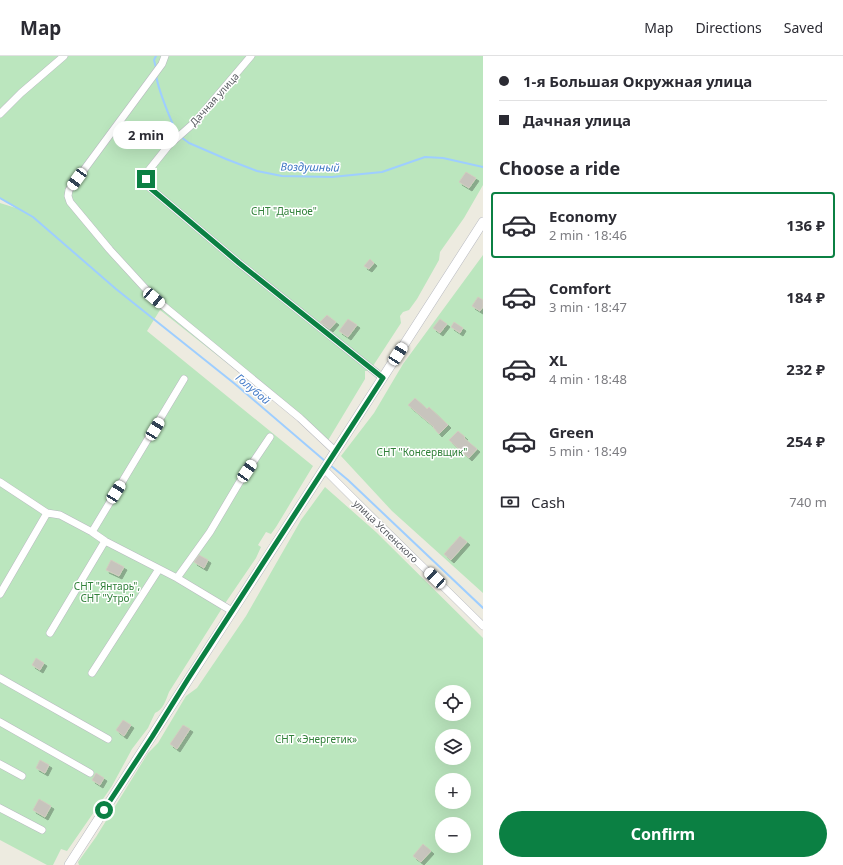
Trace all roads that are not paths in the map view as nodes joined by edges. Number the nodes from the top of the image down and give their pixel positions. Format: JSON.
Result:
{"nodes":[{"id":1,"x":64,"y":56,"type":"edge"},
{"id":2,"x":165,"y":56,"type":"edge"},
{"id":3,"x":251,"y":56,"type":"edge"},
{"id":4,"x":0,"y":114,"type":"edge"},
{"id":5,"x":483,"y":222,"type":"edge"},
{"id":6,"x":383,"y":378,"type":"junction"},
{"id":7,"x":184,"y":379,"type":"dead end"},
{"id":8,"x":270,"y":438,"type":"dead end"},
{"id":9,"x":333,"y":454,"type":"junction"},
{"id":10,"x":324,"y":469,"type":"junction"},
{"id":11,"x":0,"y":482,"type":"edge"},
{"id":12,"x":47,"y":513,"type":"junction"},
{"id":13,"x":92,"y":532,"type":"junction"},
{"id":14,"x":105,"y":541,"type":"junction"},
{"id":15,"x":159,"y":569,"type":"junction"},
{"id":16,"x":178,"y":578,"type":"junction"},
{"id":17,"x":0,"y":594,"type":"edge"},
{"id":18,"x":232,"y":611,"type":"junction"},
{"id":19,"x":483,"y":626,"type":"edge"},
{"id":20,"x":50,"y":634,"type":"dead end"},
{"id":21,"x":92,"y":673,"type":"dead end"},
{"id":22,"x":0,"y":678,"type":"edge"},
{"id":23,"x":0,"y":722,"type":"edge"},
{"id":24,"x":108,"y":739,"type":"dead end"},
{"id":25,"x":0,"y":764,"type":"edge"},
{"id":26,"x":90,"y":773,"type":"dead end"},
{"id":27,"x":22,"y":776,"type":"dead end"},
{"id":28,"x":0,"y":808,"type":"edge"},
{"id":29,"x":42,"y":830,"type":"dead end"},
{"id":30,"x":69,"y":865,"type":"edge"}],
"edges":[{"from":1,"to":4,"type":"street"},
{"from":2,"to":9,"type":"street"},
{"from":3,"to":6,"type":"street","name":"Дачная улица"},
{"from":5,"to":6,"type":"street"},
{"from":6,"to":9,"type":"street"},
{"from":7,"to":13,"type":"street"},
{"from":8,"to":16,"type":"street"},
{"from":9,"to":10,"type":"street"},
{"from":10,"to":18,"type":"street"},
{"from":10,"to":19,"type":"street","name":"улица Успенского"},
{"from":11,"to":12,"type":"street"},
{"from":12,"to":13,"type":"street"},
{"from":12,"to":17,"type":"street"},
{"from":13,"to":14,"type":"street"},
{"from":14,"to":15,"type":"street"},
{"from":14,"to":20,"type":"street"},
{"from":15,"to":16,"type":"street"},
{"from":15,"to":21,"type":"street"},
{"from":16,"to":18,"type":"street"},
{"from":18,"to":30,"type":"street"},
{"from":22,"to":24,"type":"street"},
{"from":23,"to":26,"type":"street"},
{"from":25,"to":27,"type":"street"},
{"from":28,"to":29,"type":"street"}]}
